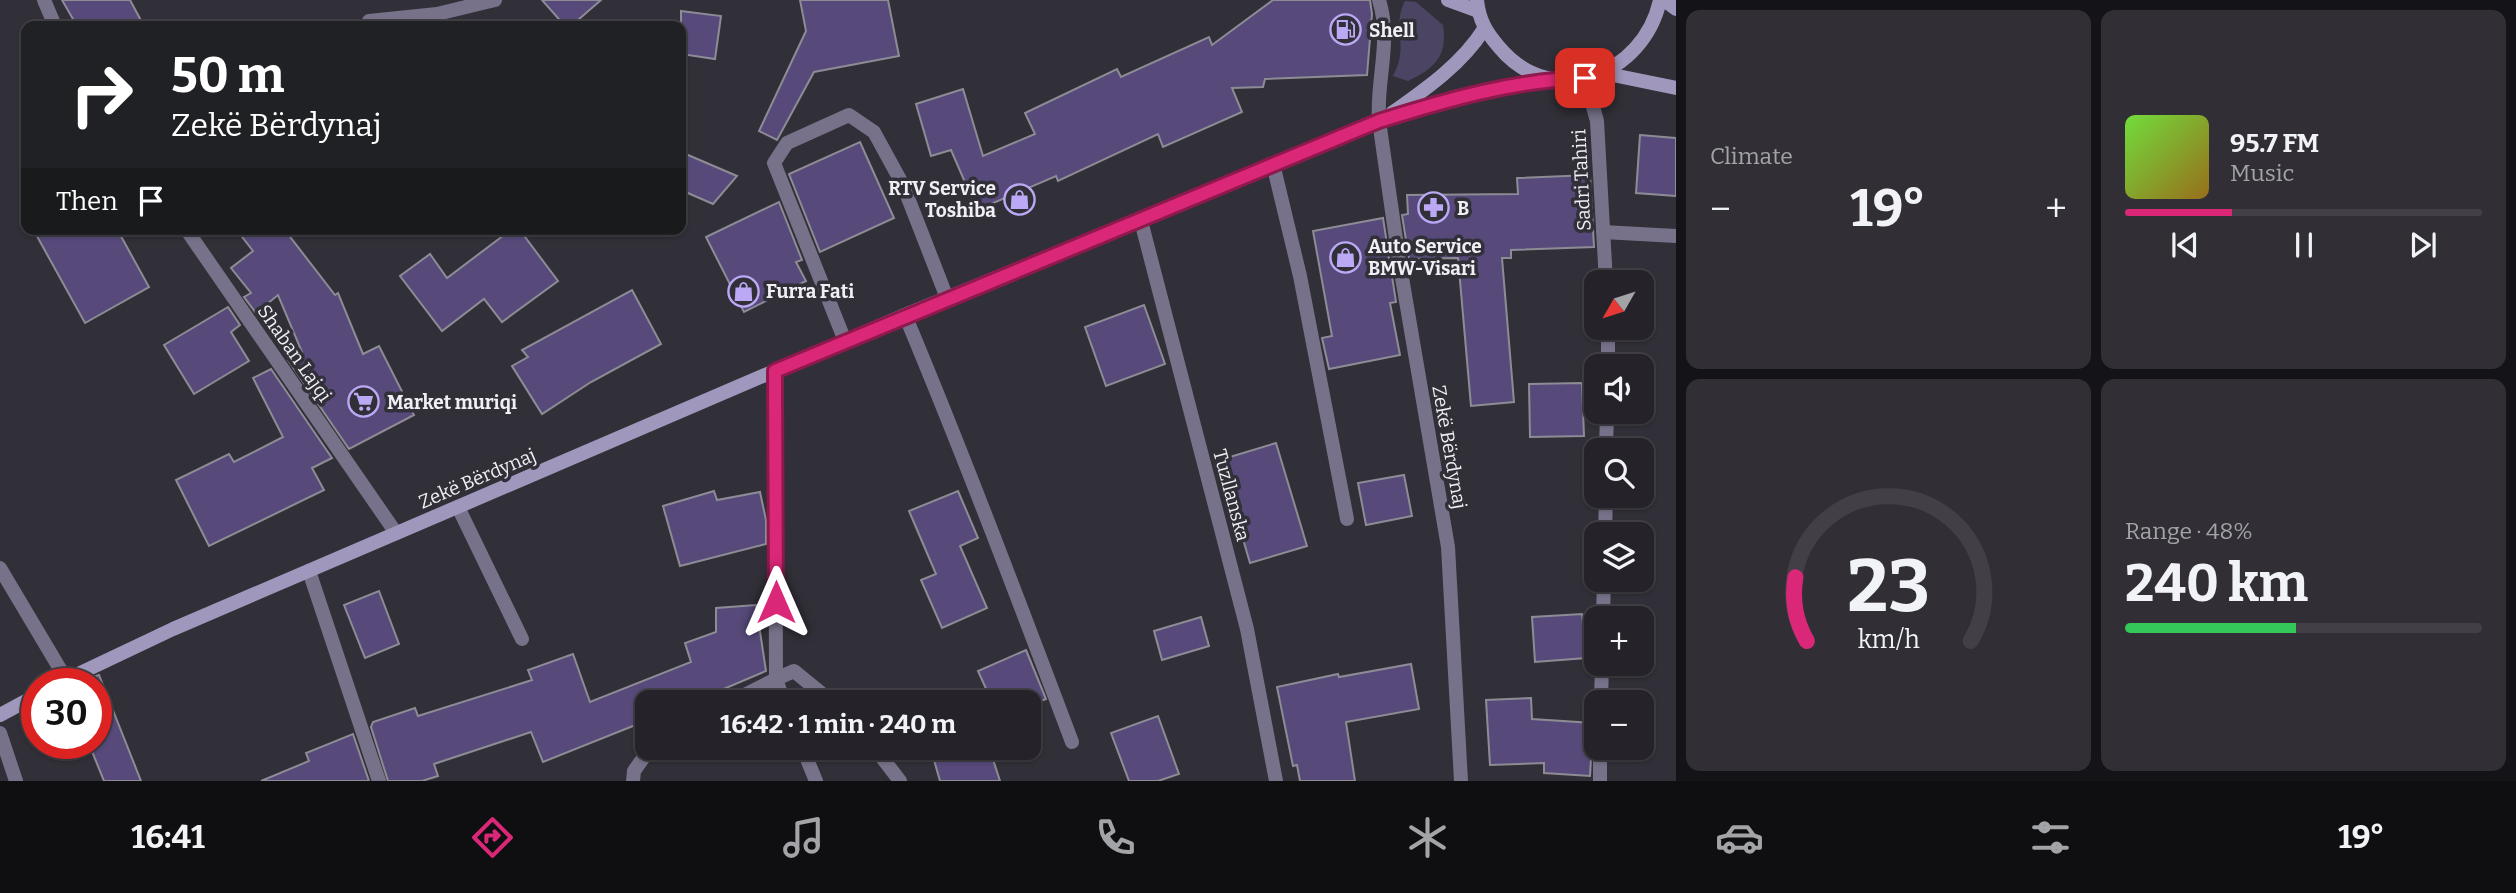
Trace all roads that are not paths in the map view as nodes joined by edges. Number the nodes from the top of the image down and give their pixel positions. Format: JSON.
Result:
{"nodes":[{"id":1,"x":44,"y":0,"type":"edge"},
{"id":2,"x":495,"y":0,"type":"edge"},
{"id":3,"x":1379,"y":0,"type":"edge"},
{"id":4,"x":1448,"y":0,"type":"edge"},
{"id":5,"x":1662,"y":0,"type":"edge"},
{"id":6,"x":1477,"y":5,"type":"edge"},
{"id":7,"x":1676,"y":9,"type":"edge"},
{"id":8,"x":53,"y":21,"type":"edge"},
{"id":9,"x":369,"y":21,"type":"dead end"},
{"id":10,"x":1483,"y":29,"type":"junction"},
{"id":11,"x":1603,"y":73,"type":"junction"},
{"id":12,"x":1585,"y":78,"type":"junction"},
{"id":13,"x":1558,"y":79,"type":"junction"},
{"id":14,"x":1676,"y":88,"type":"edge"},
{"id":15,"x":1379,"y":121,"type":"junction"},
{"id":16,"x":1273,"y":164,"type":"junction"},
{"id":17,"x":1141,"y":220,"type":"junction"},
{"id":18,"x":1603,"y":232,"type":"junction"},
{"id":19,"x":190,"y":235,"type":"edge"},
{"id":20,"x":1676,"y":236,"type":"edge"},
{"id":21,"x":1605,"y":270,"type":"edge"},
{"id":22,"x":947,"y":298,"type":"junction"},
{"id":23,"x":905,"y":315,"type":"junction"},
{"id":24,"x":845,"y":341,"type":"junction"},
{"id":25,"x":775,"y":371,"type":"junction"},
{"id":26,"x":458,"y":507,"type":"junction"},
{"id":27,"x":1347,"y":519,"type":"dead end"},
{"id":28,"x":396,"y":533,"type":"junction"},
{"id":29,"x":0,"y":568,"type":"edge"},
{"id":30,"x":309,"y":570,"type":"junction"},
{"id":31,"x":522,"y":639,"type":"dead end"},
{"id":32,"x":54,"y":668,"type":"edge"},
{"id":33,"x":93,"y":668,"type":"edge"},
{"id":34,"x":776,"y":679,"type":"junction"},
{"id":35,"x":754,"y":690,"type":"edge"},
{"id":36,"x":780,"y":690,"type":"edge"},
{"id":37,"x":817,"y":690,"type":"edge"},
{"id":38,"x":21,"y":704,"type":"edge"},
{"id":39,"x":0,"y":715,"type":"edge"},
{"id":40,"x":0,"y":733,"type":"edge"},
{"id":41,"x":1072,"y":743,"type":"dead end"},
{"id":42,"x":642,"y":760,"type":"edge"},
{"id":43,"x":807,"y":760,"type":"edge"},
{"id":44,"x":884,"y":760,"type":"edge"},
{"id":45,"x":1600,"y":760,"type":"edge"},
{"id":46,"x":16,"y":781,"type":"edge"},
{"id":47,"x":379,"y":781,"type":"edge"},
{"id":48,"x":633,"y":781,"type":"edge"},
{"id":49,"x":816,"y":781,"type":"edge"},
{"id":50,"x":900,"y":781,"type":"edge"},
{"id":51,"x":1276,"y":781,"type":"edge"},
{"id":52,"x":1461,"y":781,"type":"edge"},
{"id":53,"x":1600,"y":781,"type":"edge"}],
"edges":[{"from":1,"to":8,"type":"street"},
{"from":2,"to":9,"type":"street"},
{"from":3,"to":15,"type":"street"},
{"from":4,"to":6,"type":"main road"},
{"from":5,"to":7,"type":"main road"},
{"from":5,"to":11,"type":"main road","name":"Zekë Bërdynaj"},
{"from":6,"to":10,"type":"main road","name":"Zekë Bërdynaj"},
{"from":10,"to":13,"type":"main road","name":"Zekë Bërdynaj"},
{"from":10,"to":15,"type":"main road","name":"Zekë Bërdynaj"},
{"from":11,"to":12,"type":"main road","name":"Zekë Bërdynaj"},
{"from":11,"to":14,"type":"main road"},
{"from":12,"to":13,"type":"main road","name":"Zekë Bërdynaj"},
{"from":12,"to":18,"type":"street","name":"Sadri Tahiri"},
{"from":13,"to":15,"type":"main road","name":"Zekë Bërdynaj"},
{"from":15,"to":16,"type":"main road","name":"Zekë Bërdynaj"},
{"from":15,"to":52,"type":"street","name":"Zekë Bërdynaj"},
{"from":16,"to":17,"type":"main road","name":"Zekë Bërdynaj"},
{"from":16,"to":27,"type":"street"},
{"from":17,"to":22,"type":"main road","name":"Zekë Bërdynaj"},
{"from":17,"to":51,"type":"street","name":"Tuzllanska"},
{"from":18,"to":20,"type":"street"},
{"from":18,"to":21,"type":"street","name":"Sadri Tahiri"},
{"from":19,"to":28,"type":"street","name":"Shaban Lajqi"},
{"from":22,"to":23,"type":"main road","name":"Zekë Bërdynaj"},
{"from":22,"to":24,"type":"street"},
{"from":23,"to":24,"type":"main road","name":"Zekë Bërdynaj"},
{"from":23,"to":41,"type":"street"},
{"from":24,"to":25,"type":"main road","name":"Zekë Bërdynaj"},
{"from":25,"to":26,"type":"main road","name":"Zekë Bërdynaj"},
{"from":25,"to":34,"type":"street"},
{"from":26,"to":28,"type":"main road","name":"Zekë Bërdynaj"},
{"from":26,"to":31,"type":"street"},
{"from":28,"to":30,"type":"main road","name":"Zekë Bërdynaj"},
{"from":29,"to":32,"type":"street","name":"Zekë Bërdynaj"},
{"from":30,"to":33,"type":"main road","name":"Zekë Bërdynaj"},
{"from":30,"to":47,"type":"street"},
{"from":34,"to":35,"type":"street"},
{"from":34,"to":36,"type":"street"},
{"from":34,"to":37,"type":"street"},
{"from":38,"to":39,"type":"main road"},
{"from":40,"to":46,"type":"street"},
{"from":42,"to":48,"type":"street"},
{"from":43,"to":49,"type":"street"},
{"from":44,"to":50,"type":"street"},
{"from":45,"to":53,"type":"street"}]}
